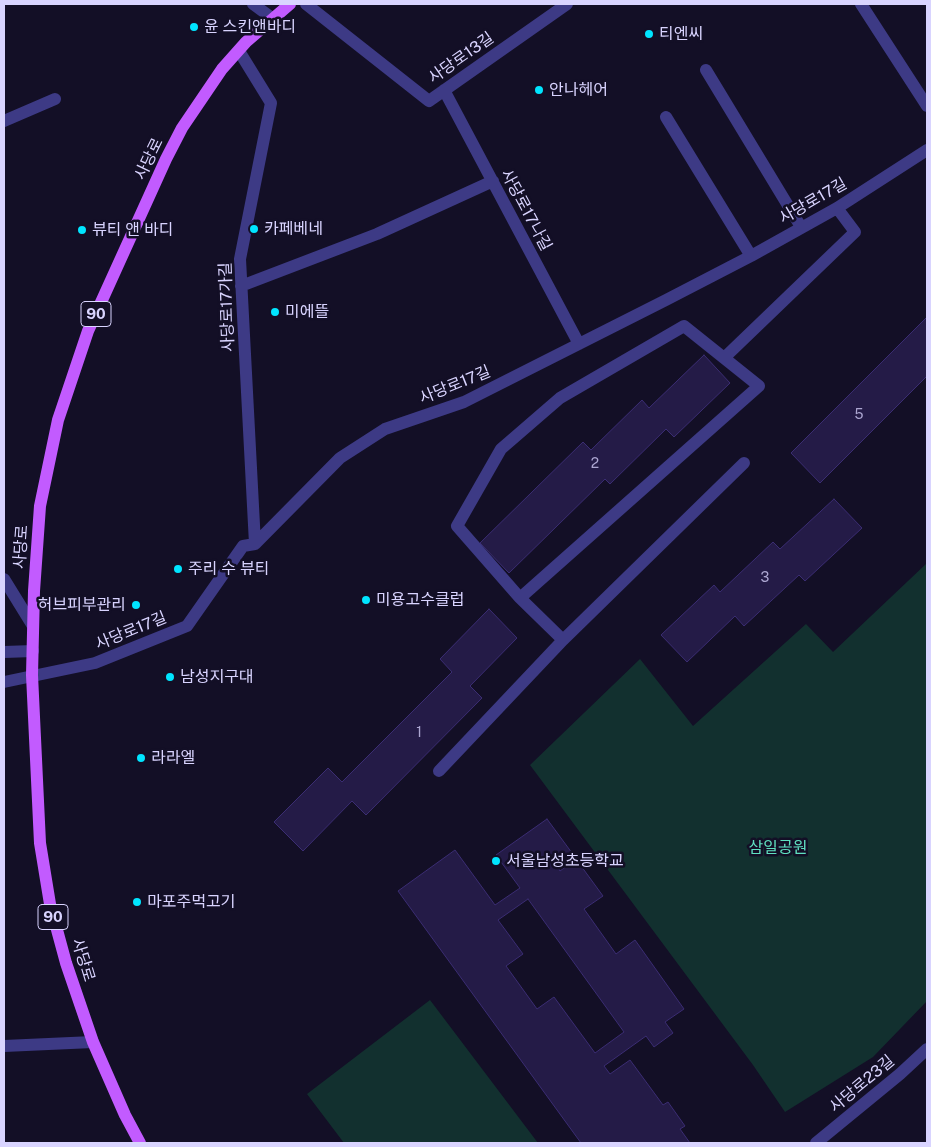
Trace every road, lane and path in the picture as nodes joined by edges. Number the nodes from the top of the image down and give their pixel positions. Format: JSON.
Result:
{"nodes":[{"id":1,"x":253,"y":4,"type":"edge"},
{"id":2,"x":290,"y":4,"type":"edge"},
{"id":3,"x":306,"y":4,"type":"edge"},
{"id":4,"x":567,"y":4,"type":"edge"},
{"id":5,"x":861,"y":4,"type":"edge"},
{"id":6,"x":272,"y":18,"type":"junction"},
{"id":7,"x":239,"y":51,"type":"junction"},
{"id":8,"x":706,"y":70,"type":"dead end"},
{"id":9,"x":444,"y":90,"type":"junction"},
{"id":10,"x":55,"y":99,"type":"dead end"},
{"id":11,"x":927,"y":106,"type":"edge"},
{"id":12,"x":666,"y":117,"type":"dead end"},
{"id":13,"x":4,"y":121,"type":"edge"},
{"id":14,"x":927,"y":150,"type":"edge"},
{"id":15,"x":493,"y":182,"type":"junction"},
{"id":16,"x":837,"y":208,"type":"junction"},
{"id":17,"x":801,"y":227,"type":"junction"},
{"id":18,"x":751,"y":256,"type":"junction"},
{"id":19,"x":241,"y":286,"type":"junction"},
{"id":20,"x":580,"y":344,"type":"junction"},
{"id":21,"x":724,"y":358,"type":"junction"},
{"id":22,"x":744,"y":464,"type":"dead end"},
{"id":23,"x":255,"y":544,"type":"junction"},
{"id":24,"x":4,"y":579,"type":"edge"},
{"id":25,"x":520,"y":598,"type":"junction"},
{"id":26,"x":33,"y":626,"type":"junction"},
{"id":27,"x":564,"y":640,"type":"junction"},
{"id":28,"x":33,"y":651,"type":"junction"},
{"id":29,"x":4,"y":652,"type":"edge"},
{"id":30,"x":32,"y":675,"type":"junction"},
{"id":31,"x":4,"y":682,"type":"edge"},
{"id":32,"x":439,"y":772,"type":"dead end"},
{"id":33,"x":93,"y":1042,"type":"junction"},
{"id":34,"x":4,"y":1046,"type":"edge"},
{"id":35,"x":927,"y":1049,"type":"edge"},
{"id":36,"x":140,"y":1143,"type":"edge"},
{"id":37,"x":816,"y":1143,"type":"edge"}],
"edges":[{"from":1,"to":6,"type":"street"},
{"from":2,"to":6,"type":"main road","name":"사당로","number":"90"},
{"from":3,"to":9,"type":"street","name":"사당로13길"},
{"from":4,"to":9,"type":"street","name":"사당로13길"},
{"from":5,"to":11,"type":"street"},
{"from":6,"to":7,"type":"main road","name":"사당로","number":"90"},
{"from":7,"to":19,"type":"street","name":"사당로17가길"},
{"from":7,"to":26,"type":"main road","name":"사당로","number":"90"},
{"from":8,"to":17,"type":"street"},
{"from":9,"to":15,"type":"street","name":"사당로17나길"},
{"from":10,"to":13,"type":"street"},
{"from":12,"to":18,"type":"street"},
{"from":14,"to":16,"type":"street","name":"사당로17길"},
{"from":15,"to":19,"type":"street"},
{"from":15,"to":20,"type":"street","name":"사당로17나길"},
{"from":16,"to":17,"type":"street","name":"사당로17길"},
{"from":16,"to":21,"type":"street"},
{"from":17,"to":18,"type":"street","name":"사당로17길"},
{"from":18,"to":20,"type":"street","name":"사당로17길"},
{"from":19,"to":23,"type":"street","name":"사당로17가길"},
{"from":20,"to":23,"type":"street","name":"사당로17길"},
{"from":21,"to":25,"type":"street"},
{"from":21,"to":25,"type":"street"},
{"from":22,"to":27,"type":"street"},
{"from":23,"to":30,"type":"street","name":"사당로17길"},
{"from":24,"to":26,"type":"street"},
{"from":25,"to":27,"type":"street"},
{"from":26,"to":28,"type":"main road","name":"사당로","number":"90"},
{"from":27,"to":32,"type":"street"},
{"from":28,"to":29,"type":"street"},
{"from":28,"to":30,"type":"main road","name":"사당로","number":"90"},
{"from":30,"to":31,"type":"street","name":"사당로17길"},
{"from":30,"to":33,"type":"main road","name":"사당로","number":"90"},
{"from":33,"to":34,"type":"street"},
{"from":33,"to":36,"type":"main road","name":"사당로","number":"90"},
{"from":35,"to":37,"type":"street","name":"사당로23길"}]}
